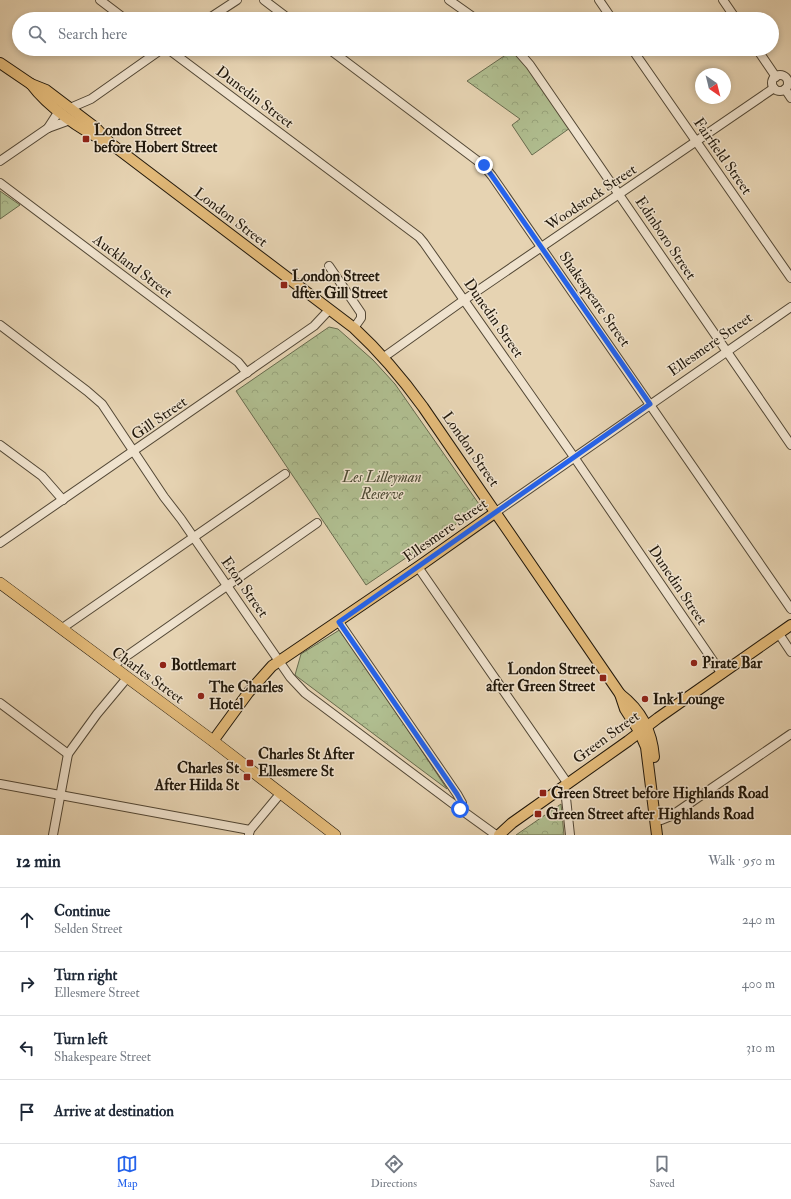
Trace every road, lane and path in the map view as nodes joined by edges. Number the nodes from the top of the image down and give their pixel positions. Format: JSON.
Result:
{"nodes":[{"id":1,"x":100,"y":0,"type":"edge"},
{"id":2,"x":237,"y":0,"type":"edge"},
{"id":3,"x":264,"y":0,"type":"edge"},
{"id":4,"x":449,"y":0,"type":"edge"},
{"id":5,"x":599,"y":0,"type":"edge"},
{"id":6,"x":723,"y":0,"type":"edge"},
{"id":7,"x":116,"y":12,"type":"edge"},
{"id":8,"x":219,"y":12,"type":"edge"},
{"id":9,"x":280,"y":12,"type":"edge"},
{"id":10,"x":466,"y":12,"type":"edge"},
{"id":11,"x":607,"y":12,"type":"edge"},
{"id":12,"x":731,"y":12,"type":"edge"},
{"id":13,"x":152,"y":56,"type":"edge"},
{"id":14,"x":177,"y":56,"type":"edge"},
{"id":15,"x":338,"y":56,"type":"edge"},
{"id":16,"x":522,"y":56,"type":"edge"},
{"id":17,"x":637,"y":56,"type":"edge"},
{"id":18,"x":762,"y":56,"type":"edge"},
{"id":19,"x":0,"y":63,"type":"edge"},
{"id":20,"x":776,"y":77,"type":"junction"},
{"id":21,"x":789,"y":78,"type":"edge"},
{"id":22,"x":31,"y":84,"type":"junction"},
{"id":23,"x":774,"y":88,"type":"junction"},
{"id":24,"x":785,"y":89,"type":"junction"},
{"id":25,"x":791,"y":98,"type":"edge"},
{"id":26,"x":91,"y":99,"type":"junction"},
{"id":27,"x":70,"y":108,"type":"junction"},
{"id":28,"x":59,"y":111,"type":"junction"},
{"id":29,"x":75,"y":117,"type":"junction"},
{"id":30,"x":48,"y":128,"type":"junction"},
{"id":31,"x":696,"y":142,"type":"junction"},
{"id":32,"x":0,"y":161,"type":"edge"},
{"id":33,"x":0,"y":183,"type":"edge"},
{"id":34,"x":619,"y":194,"type":"junction"},
{"id":35,"x":542,"y":248,"type":"junction"},
{"id":36,"x":329,"y":266,"type":"dead end"},
{"id":37,"x":791,"y":278,"type":"edge"},
{"id":38,"x":464,"y":300,"type":"junction"},
{"id":39,"x":791,"y":307,"type":"edge"},
{"id":40,"x":329,"y":310,"type":"junction"},
{"id":41,"x":0,"y":326,"type":"edge"},
{"id":42,"x":354,"y":328,"type":"junction"},
{"id":43,"x":726,"y":351,"type":"junction"},
{"id":44,"x":384,"y":357,"type":"junction"},
{"id":45,"x":247,"y":373,"type":"junction"},
{"id":46,"x":650,"y":404,"type":"junction"},
{"id":47,"x":791,"y":444,"type":"edge"},
{"id":48,"x":0,"y":445,"type":"edge"},
{"id":49,"x":134,"y":451,"type":"junction"},
{"id":50,"x":574,"y":457,"type":"junction"},
{"id":51,"x":285,"y":474,"type":"dead end"},
{"id":52,"x":63,"y":500,"type":"junction"},
{"id":53,"x":496,"y":512,"type":"junction"},
{"id":54,"x":318,"y":523,"type":"dead end"},
{"id":55,"x":194,"y":537,"type":"junction"},
{"id":56,"x":0,"y":543,"type":"edge"},
{"id":57,"x":418,"y":568,"type":"junction"},
{"id":58,"x":0,"y":583,"type":"edge"},
{"id":59,"x":227,"y":587,"type":"junction"},
{"id":60,"x":791,"y":609,"type":"edge"},
{"id":61,"x":339,"y":622,"type":"junction"},
{"id":62,"x":791,"y":625,"type":"edge"},
{"id":63,"x":61,"y":629,"type":"junction"},
{"id":64,"x":779,"y":634,"type":"junction"},
{"id":65,"x":791,"y":652,"type":"edge"},
{"id":66,"x":280,"y":661,"type":"junction"},
{"id":67,"x":113,"y":668,"type":"junction"},
{"id":68,"x":722,"y":674,"type":"junction"},
{"id":69,"x":127,"y":678,"type":"junction"},
{"id":70,"x":0,"y":703,"type":"edge"},
{"id":71,"x":643,"y":728,"type":"junction"},
{"id":72,"x":791,"y":734,"type":"edge"},
{"id":73,"x":213,"y":741,"type":"junction"},
{"id":74,"x":68,"y":754,"type":"junction"},
{"id":75,"x":0,"y":784,"type":"edge"},
{"id":76,"x":564,"y":786,"type":"junction"},
{"id":77,"x":280,"y":794,"type":"junction"},
{"id":78,"x":61,"y":795,"type":"junction"},
{"id":79,"x":460,"y":809,"type":"junction"},
{"id":80,"x":658,"y":820,"type":"junction"},
{"id":81,"x":250,"y":833,"type":"edge"},
{"id":82,"x":54,"y":835,"type":"edge"},
{"id":83,"x":335,"y":835,"type":"edge"},
{"id":84,"x":498,"y":835,"type":"edge"},
{"id":85,"x":570,"y":835,"type":"edge"},
{"id":86,"x":656,"y":835,"type":"edge"},
{"id":87,"x":663,"y":835,"type":"edge"}],
"edges":[{"from":1,"to":7,"type":"street"},
{"from":2,"to":8,"type":"street"},
{"from":3,"to":9,"type":"street"},
{"from":4,"to":10,"type":"street"},
{"from":5,"to":11,"type":"street"},
{"from":6,"to":12,"type":"street"},
{"from":13,"to":26,"type":"street"},
{"from":14,"to":38,"type":"street","name":"Dunedin Street"},
{"from":15,"to":35,"type":"street","name":"Shakespeare Street"},
{"from":16,"to":34,"type":"street","name":"Edinboro Street"},
{"from":17,"to":31,"type":"street","name":"Fairfield Street"},
{"from":18,"to":20,"type":"street"},
{"from":19,"to":22,"type":"main road","name":"London Street"},
{"from":20,"to":21,"type":"street"},
{"from":20,"to":23,"type":"street"},
{"from":21,"to":24,"type":"street"},
{"from":22,"to":27,"type":"main road","name":"London Street"},
{"from":22,"to":28,"type":"main road","name":"London Street"},
{"from":23,"to":24,"type":"street"},
{"from":23,"to":31,"type":"street","name":"Woodstock Street"},
{"from":24,"to":25,"type":"street"},
{"from":26,"to":27,"type":"street"},
{"from":26,"to":29,"type":"street"},
{"from":27,"to":29,"type":"main road","name":"London Street"},
{"from":28,"to":29,"type":"main road","name":"London Street"},
{"from":28,"to":30,"type":"street"},
{"from":29,"to":30,"type":"street"},
{"from":29,"to":40,"type":"main road","name":"London Street"},
{"from":30,"to":32,"type":"street"},
{"from":31,"to":34,"type":"street","name":"Woodstock Street"},
{"from":31,"to":37,"type":"street","name":"Fairfield Street"},
{"from":33,"to":45,"type":"street","name":"Auckland Street"},
{"from":34,"to":35,"type":"street","name":"Woodstock Street"},
{"from":34,"to":43,"type":"street","name":"Edinboro Street"},
{"from":35,"to":38,"type":"street","name":"Woodstock Street"},
{"from":35,"to":46,"type":"street","name":"Shakespeare Street"},
{"from":36,"to":42,"type":"street"},
{"from":38,"to":44,"type":"street","name":"Woodstock Street"},
{"from":38,"to":50,"type":"street","name":"Dunedin Street"},
{"from":39,"to":43,"type":"street","name":"Ellesmere Street"},
{"from":40,"to":42,"type":"main road","name":"London Street"},
{"from":40,"to":45,"type":"street","name":"Gill Street"},
{"from":41,"to":49,"type":"street","name":"Eton Street"},
{"from":42,"to":44,"type":"main road","name":"London Street"},
{"from":43,"to":46,"type":"street","name":"Ellesmere Street"},
{"from":43,"to":47,"type":"street","name":"Edinboro Street"},
{"from":44,"to":53,"type":"main road","name":"London Street"},
{"from":45,"to":49,"type":"street","name":"Gill Street"},
{"from":46,"to":50,"type":"street","name":"Ellesmere Street"},
{"from":46,"to":60,"type":"street","name":"Shakespeare Street"},
{"from":48,"to":52,"type":"street"},
{"from":49,"to":52,"type":"street","name":"Gill Street"},
{"from":49,"to":55,"type":"street","name":"Eton Street"},
{"from":50,"to":53,"type":"street","name":"Ellesmere Street"},
{"from":50,"to":68,"type":"street","name":"Dunedin Street"},
{"from":51,"to":55,"type":"street"},
{"from":52,"to":56,"type":"street","name":"Gill Street"},
{"from":53,"to":57,"type":"main road","name":"Ellesmere Street"},
{"from":53,"to":71,"type":"main road","name":"London Street"},
{"from":54,"to":59,"type":"street"},
{"from":55,"to":59,"type":"street","name":"Eton Street"},
{"from":55,"to":63,"type":"street"},
{"from":57,"to":61,"type":"main road","name":"Ellesmere Street"},
{"from":57,"to":76,"type":"street"},
{"from":58,"to":63,"type":"highway","name":"Charles Street"},
{"from":59,"to":66,"type":"street","name":"Eton Street"},
{"from":59,"to":67,"type":"street"},
{"from":61,"to":66,"type":"main road","name":"Ellesmere Street"},
{"from":61,"to":79,"type":"street"},
{"from":62,"to":64,"type":"main road","name":"Green Street"},
{"from":63,"to":67,"type":"highway","name":"Charles Street"},
{"from":64,"to":65,"type":"street"},
{"from":64,"to":68,"type":"main road","name":"Green Street"},
{"from":66,"to":73,"type":"main road","name":"Ellesmere Street"},
{"from":66,"to":79,"type":"street","name":"Eton Street"},
{"from":67,"to":69,"type":"highway","name":"Charles Street"},
{"from":68,"to":71,"type":"main road","name":"Green Street"},
{"from":69,"to":73,"type":"highway","name":"Charles Street"},
{"from":69,"to":74,"type":"street"},
{"from":70,"to":74,"type":"street"},
{"from":71,"to":76,"type":"main road","name":"Green Street"},
{"from":71,"to":80,"type":"main road","name":"London Street"},
{"from":72,"to":80,"type":"street"},
{"from":73,"to":77,"type":"highway","name":"Charles Street"},
{"from":74,"to":78,"type":"street"},
{"from":75,"to":78,"type":"street"},
{"from":76,"to":84,"type":"main road","name":"Green Street"},
{"from":76,"to":85,"type":"street"},
{"from":77,"to":81,"type":"street"},
{"from":77,"to":83,"type":"highway","name":"Charles Street"},
{"from":78,"to":81,"type":"street"},
{"from":78,"to":82,"type":"street"},
{"from":79,"to":84,"type":"street","name":"Eton Street"},
{"from":80,"to":86,"type":"main road","name":"London Street"},
{"from":80,"to":87,"type":"main road","name":"London Street"}]}
